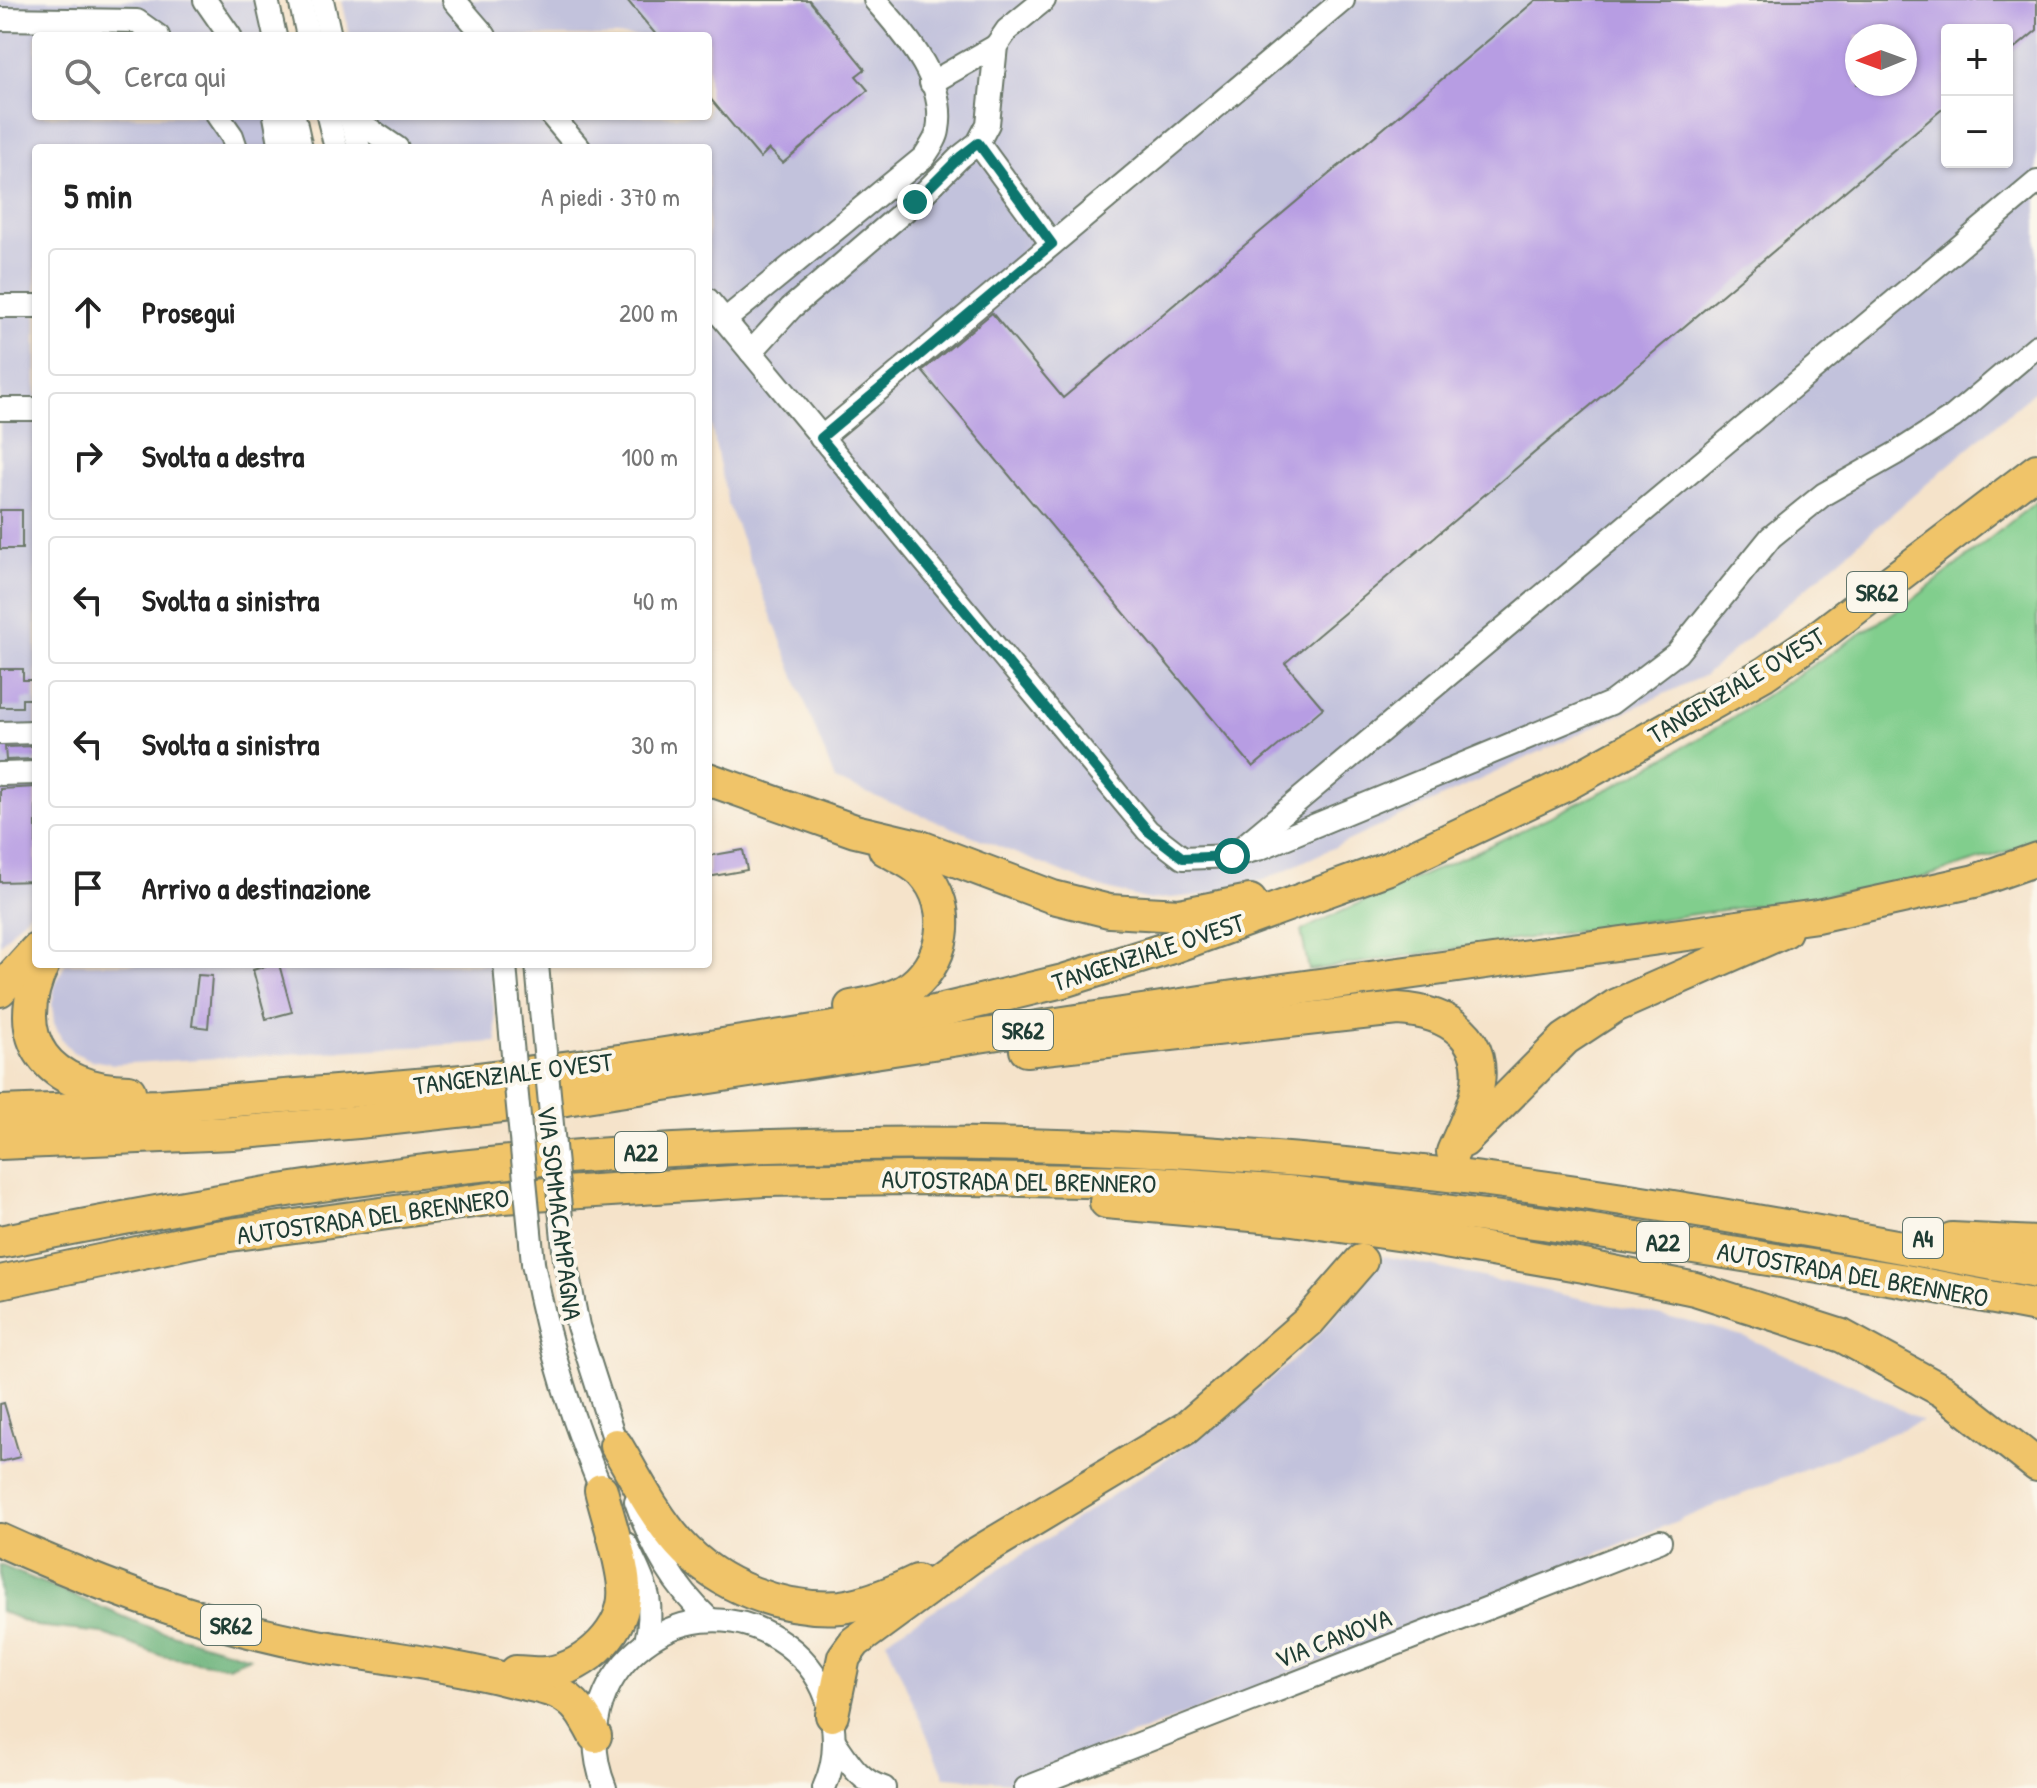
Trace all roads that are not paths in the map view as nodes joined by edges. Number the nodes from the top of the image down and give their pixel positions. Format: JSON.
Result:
{"nodes":[{"id":1,"x":205,"y":0,"type":"edge"},
{"id":2,"x":267,"y":0,"type":"edge"},
{"id":3,"x":300,"y":0,"type":"edge"},
{"id":4,"x":322,"y":0,"type":"edge"},
{"id":5,"x":454,"y":0,"type":"edge"},
{"id":6,"x":875,"y":0,"type":"edge"},
{"id":7,"x":1044,"y":0,"type":"edge"},
{"id":8,"x":1343,"y":0,"type":"edge"},
{"id":9,"x":0,"y":19,"type":"edge"},
{"id":10,"x":152,"y":32,"type":"edge"},
{"id":11,"x":227,"y":32,"type":"edge"},
{"id":12,"x":274,"y":32,"type":"edge"},
{"id":13,"x":307,"y":32,"type":"edge"},
{"id":14,"x":329,"y":32,"type":"edge"},
{"id":15,"x":482,"y":32,"type":"edge"},
{"id":16,"x":996,"y":46,"type":"junction"},
{"id":17,"x":931,"y":83,"type":"junction"},
{"id":18,"x":221,"y":120,"type":"edge"},
{"id":19,"x":276,"y":120,"type":"edge"},
{"id":20,"x":295,"y":120,"type":"edge"},
{"id":21,"x":329,"y":120,"type":"edge"},
{"id":22,"x":351,"y":120,"type":"edge"},
{"id":23,"x":356,"y":120,"type":"edge"},
{"id":24,"x":555,"y":120,"type":"edge"},
{"id":25,"x":978,"y":143,"type":"junction"},
{"id":26,"x":235,"y":144,"type":"edge"},
{"id":27,"x":280,"y":144,"type":"edge"},
{"id":28,"x":300,"y":144,"type":"edge"},
{"id":29,"x":335,"y":144,"type":"edge"},
{"id":30,"x":358,"y":144,"type":"edge"},
{"id":31,"x":391,"y":144,"type":"edge"},
{"id":32,"x":576,"y":144,"type":"edge"},
{"id":33,"x":2037,"y":182,"type":"edge"},
{"id":34,"x":1052,"y":244,"type":"junction"},
{"id":35,"x":712,"y":305,"type":"edge"},
{"id":36,"x":0,"y":306,"type":"edge"},
{"id":37,"x":32,"y":306,"type":"edge"},
{"id":38,"x":725,"y":320,"type":"junction"},
{"id":39,"x":2037,"y":346,"type":"edge"},
{"id":40,"x":751,"y":352,"type":"junction"},
{"id":41,"x":0,"y":409,"type":"edge"},
{"id":42,"x":32,"y":409,"type":"edge"},
{"id":43,"x":821,"y":438,"type":"junction"},
{"id":44,"x":2037,"y":470,"type":"edge"},
{"id":45,"x":32,"y":732,"type":"edge"},
{"id":46,"x":0,"y":733,"type":"edge"},
{"id":47,"x":32,"y":773,"type":"edge"},
{"id":48,"x":0,"y":774,"type":"edge"},
{"id":49,"x":712,"y":780,"type":"edge"},
{"id":50,"x":855,"y":831,"type":"junction"},
{"id":51,"x":1232,"y":856,"type":"junction"},
{"id":52,"x":2037,"y":859,"type":"edge"},
{"id":53,"x":1389,"y":868,"type":"junction"},
{"id":54,"x":1817,"y":916,"type":"junction"},
{"id":55,"x":32,"y":954,"type":"edge"},
{"id":56,"x":41,"y":968,"type":"edge"},
{"id":57,"x":505,"y":968,"type":"edge"},
{"id":58,"x":537,"y":968,"type":"edge"},
{"id":59,"x":0,"y":990,"type":"edge"},
{"id":60,"x":626,"y":1060,"type":"junction"},
{"id":61,"x":783,"y":1068,"type":"junction"},
{"id":62,"x":336,"y":1092,"type":"junction"},
{"id":63,"x":0,"y":1112,"type":"edge"},
{"id":64,"x":81,"y":1140,"type":"junction"},
{"id":65,"x":0,"y":1143,"type":"edge"},
{"id":66,"x":0,"y":1150,"type":"edge"},
{"id":67,"x":503,"y":1197,"type":"junction"},
{"id":68,"x":1809,"y":1232,"type":"junction"},
{"id":69,"x":0,"y":1242,"type":"edge"},
{"id":70,"x":2037,"y":1243,"type":"edge"},
{"id":71,"x":1361,"y":1261,"type":"dead end"},
{"id":72,"x":2037,"y":1272,"type":"edge"},
{"id":73,"x":0,"y":1282,"type":"edge"},
{"id":74,"x":2037,"y":1306,"type":"edge"},
{"id":75,"x":616,"y":1445,"type":"junction"},
{"id":76,"x":2037,"y":1465,"type":"edge"},
{"id":77,"x":601,"y":1490,"type":"junction"},
{"id":78,"x":0,"y":1540,"type":"edge"},
{"id":79,"x":1660,"y":1541,"type":"dead end"},
{"id":80,"x":971,"y":1557,"type":"junction"},
{"id":81,"x":710,"y":1620,"type":"junction"},
{"id":82,"x":646,"y":1642,"type":"junction"},
{"id":83,"x":473,"y":1671,"type":"junction"},
{"id":84,"x":833,"y":1729,"type":"junction"},
{"id":85,"x":595,"y":1736,"type":"junction"},
{"id":86,"x":604,"y":1787,"type":"edge"},
{"id":87,"x":824,"y":1788,"type":"edge"},
{"id":88,"x":884,"y":1788,"type":"edge"},
{"id":89,"x":1026,"y":1788,"type":"edge"}],
"edges":[{"from":1,"to":11,"type":"street"},
{"from":2,"to":12,"type":"street"},
{"from":3,"to":13,"type":"street"},
{"from":4,"to":14,"type":"street"},
{"from":5,"to":15,"type":"street"},
{"from":6,"to":17,"type":"street"},
{"from":7,"to":16,"type":"street"},
{"from":8,"to":34,"type":"street"},
{"from":9,"to":10,"type":"street"},
{"from":16,"to":17,"type":"street"},
{"from":16,"to":25,"type":"street"},
{"from":17,"to":38,"type":"street"},
{"from":18,"to":26,"type":"street"},
{"from":19,"to":27,"type":"street"},
{"from":20,"to":28,"type":"street"},
{"from":21,"to":29,"type":"street"},
{"from":22,"to":30,"type":"street"},
{"from":23,"to":31,"type":"street"},
{"from":24,"to":32,"type":"street"},
{"from":25,"to":34,"type":"street"},
{"from":25,"to":40,"type":"street"},
{"from":33,"to":51,"type":"street"},
{"from":34,"to":43,"type":"street"},
{"from":35,"to":38,"type":"street"},
{"from":36,"to":37,"type":"street"},
{"from":38,"to":40,"type":"street"},
{"from":39,"to":51,"type":"street"},
{"from":40,"to":43,"type":"street"},
{"from":41,"to":42,"type":"street"},
{"from":43,"to":51,"type":"street"},
{"from":44,"to":53,"type":"highway","name":"TANGENZIALE OVEST","number":"SR62"},
{"from":45,"to":46,"type":"street"},
{"from":47,"to":48,"type":"street"},
{"from":49,"to":50,"type":"highway","number":"SR62"},
{"from":50,"to":53,"type":"highway","number":"SR62"},
{"from":50,"to":60,"type":"highway","number":"SR62"},
{"from":52,"to":54,"type":"highway","name":"TANGENZIALE OVEST","number":"SR62"},
{"from":53,"to":60,"type":"highway","name":"TANGENZIALE OVEST","number":"SR62"},
{"from":54,"to":61,"type":"highway","name":"TANGENZIALE OVEST","number":"SR62"},
{"from":54,"to":61,"type":"highway","number":"SR62"},
{"from":55,"to":59,"type":"highway"},
{"from":56,"to":62,"type":"highway","number":"SR62"},
{"from":57,"to":77,"type":"street","name":"VIA SOMMACAMPAGNA","bridge":true},
{"from":58,"to":75,"type":"street","name":"VIA SOMMACAMPAGNA","bridge":true},
{"from":60,"to":62,"type":"highway","name":"TANGENZIALE OVEST","number":"SR62"},
{"from":61,"to":64,"type":"highway","name":"TANGENZIALE OVEST","number":"SR62"},
{"from":62,"to":63,"type":"highway","name":"TANGENZIALE OVEST","number":"SR62"},
{"from":64,"to":65,"type":"highway","name":"TANGENZIALE OVEST","number":"SR62"},
{"from":64,"to":66,"type":"highway","number":"SR62"},
{"from":67,"to":73,"type":"highway","name":"AUTOSTRADA DEL BRENNERO","number":"A22"},
{"from":67,"to":74,"type":"highway","name":"AUTOSTRADA DEL BRENNERO","number":"A22"},
{"from":67,"to":76,"type":"highway"},
{"from":68,"to":69,"type":"highway","name":"AUTOSTRADA DEL BRENNERO","number":"A22"},
{"from":68,"to":70,"type":"highway","number":"A4"},
{"from":68,"to":72,"type":"highway","name":"AUTOSTRADA DEL BRENNERO","number":"A22"},
{"from":71,"to":80,"type":"highway"},
{"from":75,"to":80,"type":"highway"},
{"from":75,"to":81,"type":"street","name":"VIA SOMMACAMPAGNA"},
{"from":77,"to":82,"type":"street","name":"VIA SOMMACAMPAGNA"},
{"from":77,"to":83,"type":"highway","number":"SR62"},
{"from":78,"to":83,"type":"highway","number":"SR62"},
{"from":79,"to":89,"type":"street","name":"VIA CANOVA"},
{"from":80,"to":84,"type":"highway"},
{"from":81,"to":82,"type":"street"},
{"from":81,"to":84,"type":"street"},
{"from":82,"to":85,"type":"street"},
{"from":83,"to":85,"type":"highway","number":"SR62"},
{"from":84,"to":87,"type":"street"},
{"from":84,"to":88,"type":"street"},
{"from":85,"to":86,"type":"street"}]}
